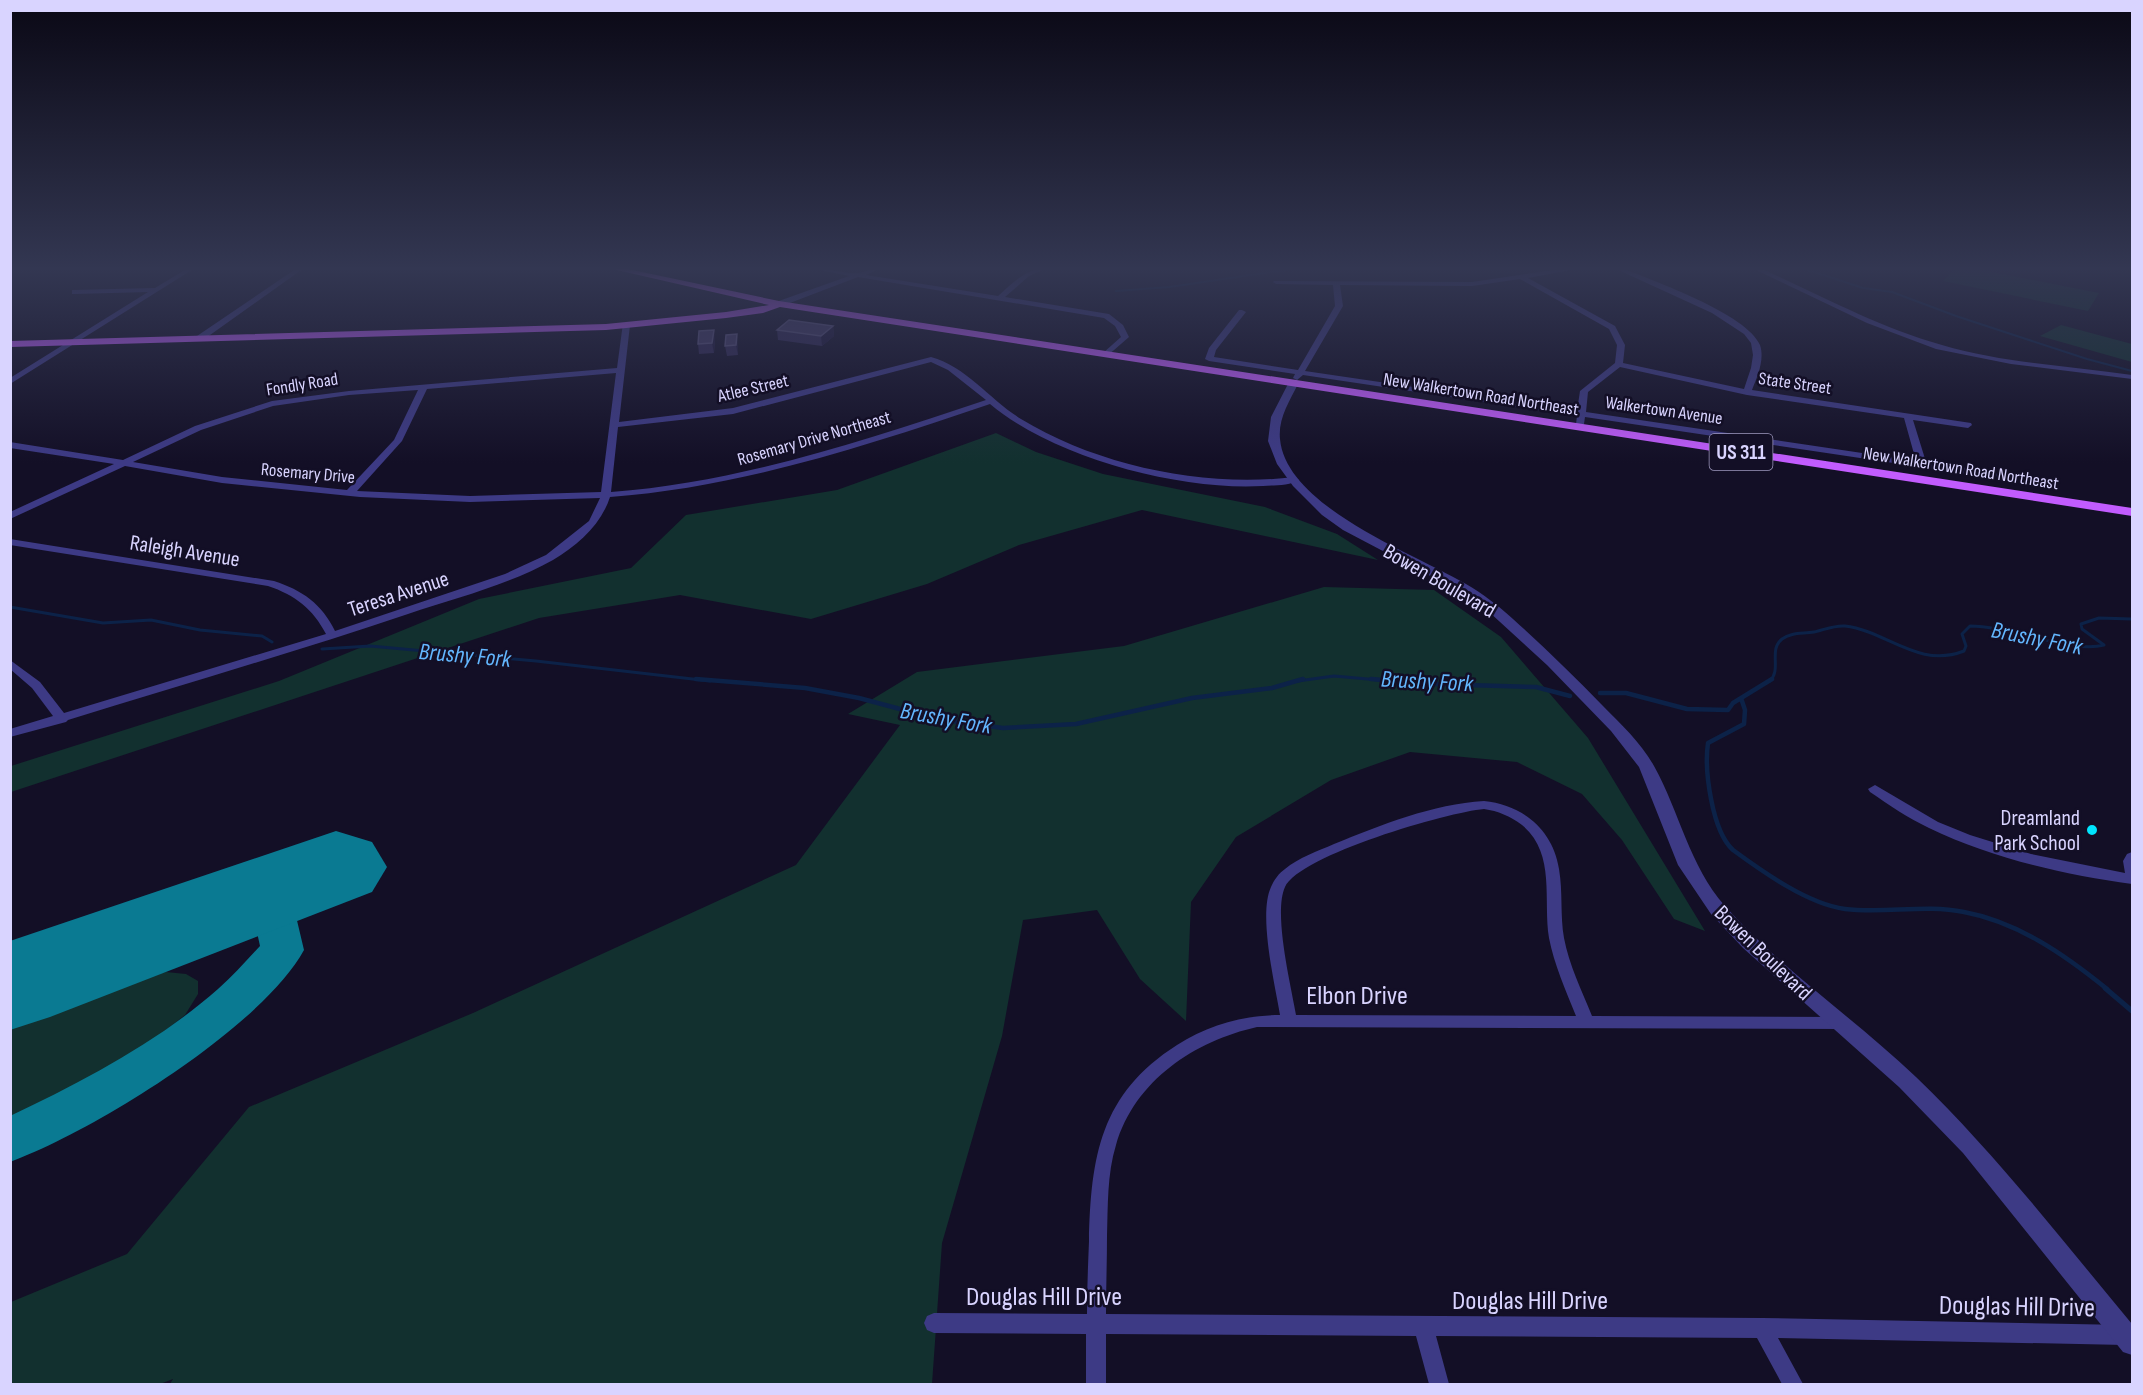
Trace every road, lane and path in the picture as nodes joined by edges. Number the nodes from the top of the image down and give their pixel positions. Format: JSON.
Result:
{"nodes":[{"id":1,"x":87,"y":333,"type":"edge"},
{"id":2,"x":208,"y":333,"type":"edge"},
{"id":3,"x":362,"y":333,"type":"edge"},
{"id":4,"x":626,"y":333,"type":"edge"},
{"id":5,"x":962,"y":333,"type":"edge"},
{"id":6,"x":1124,"y":333,"type":"edge"},
{"id":7,"x":1225,"y":333,"type":"edge"},
{"id":8,"x":1324,"y":333,"type":"edge"},
{"id":9,"x":1615,"y":333,"type":"edge"},
{"id":10,"x":1748,"y":333,"type":"edge"},
{"id":11,"x":1900,"y":333,"type":"edge"},
{"id":12,"x":201,"y":338,"type":"junction"},
{"id":13,"x":72,"y":342,"type":"junction"},
{"id":14,"x":10,"y":344,"type":"edge"},
{"id":15,"x":1106,"y":356,"type":"junction"},
{"id":16,"x":1619,"y":364,"type":"junction"},
{"id":17,"x":620,"y":370,"type":"junction"},
{"id":18,"x":1300,"y":373,"type":"junction"},
{"id":19,"x":2133,"y":377,"type":"edge"},
{"id":20,"x":10,"y":382,"type":"edge"},
{"id":21,"x":1293,"y":384,"type":"junction"},
{"id":22,"x":424,"y":386,"type":"junction"},
{"id":23,"x":1747,"y":393,"type":"junction"},
{"id":24,"x":991,"y":401,"type":"junction"},
{"id":25,"x":1907,"y":416,"type":"junction"},
{"id":26,"x":1581,"y":422,"type":"junction"},
{"id":27,"x":614,"y":425,"type":"junction"},
{"id":28,"x":1968,"y":425,"type":"dead end"},
{"id":29,"x":10,"y":445,"type":"edge"},
{"id":30,"x":122,"y":462,"type":"junction"},
{"id":31,"x":1922,"y":465,"type":"junction"},
{"id":32,"x":1994,"y":475,"type":"dead end"},
{"id":33,"x":1294,"y":480,"type":"junction"},
{"id":34,"x":350,"y":494,"type":"junction"},
{"id":35,"x":606,"y":495,"type":"junction"},
{"id":36,"x":2133,"y":512,"type":"edge"},
{"id":37,"x":10,"y":516,"type":"edge"},
{"id":38,"x":10,"y":542,"type":"edge"},
{"id":39,"x":332,"y":636,"type":"junction"},
{"id":40,"x":10,"y":663,"type":"edge"},
{"id":41,"x":62,"y":719,"type":"junction"},
{"id":42,"x":10,"y":733,"type":"edge"},
{"id":43,"x":1875,"y":789,"type":"dead end"},
{"id":44,"x":2133,"y":857,"type":"edge"},
{"id":45,"x":2133,"y":872,"type":"edge"},
{"id":46,"x":2133,"y":879,"type":"edge"},
{"id":47,"x":1289,"y":1020,"type":"junction"},
{"id":48,"x":1587,"y":1022,"type":"junction"},
{"id":49,"x":1841,"y":1023,"type":"junction"},
{"id":50,"x":934,"y":1323,"type":"dead end"},
{"id":51,"x":1095,"y":1324,"type":"junction"},
{"id":52,"x":1423,"y":1326,"type":"junction"},
{"id":53,"x":1762,"y":1328,"type":"junction"},
{"id":54,"x":2130,"y":1339,"type":"edge"},
{"id":55,"x":1096,"y":1384,"type":"edge"},
{"id":56,"x":1439,"y":1384,"type":"edge"},
{"id":57,"x":1793,"y":1384,"type":"edge"}],
"edges":[{"from":1,"to":13,"type":"street"},
{"from":2,"to":12,"type":"street"},
{"from":3,"to":12,"type":"main road"},
{"from":4,"to":17,"type":"street","name":"Teresa Avenue"},
{"from":5,"to":15,"type":"main road","name":"New Walkertown Road Northeast","number":"US 311"},
{"from":6,"to":15,"type":"street"},
{"from":7,"to":18,"type":"street","name":"Walkertown Avenue"},
{"from":8,"to":18,"type":"street"},
{"from":9,"to":16,"type":"street"},
{"from":10,"to":23,"type":"street"},
{"from":11,"to":19,"type":"street"},
{"from":12,"to":13,"type":"main road"},
{"from":13,"to":14,"type":"main road"},
{"from":13,"to":20,"type":"street"},
{"from":15,"to":21,"type":"main road","name":"New Walkertown Road Northeast","number":"US 311"},
{"from":16,"to":23,"type":"street","name":"State Street"},
{"from":16,"to":26,"type":"street"},
{"from":17,"to":22,"type":"street","name":"Fondly Road"},
{"from":17,"to":27,"type":"street","name":"Teresa Avenue"},
{"from":18,"to":21,"type":"street"},
{"from":18,"to":26,"type":"street","name":"Walkertown Avenue"},
{"from":21,"to":26,"type":"main road","name":"New Walkertown Road Northeast","number":"US 311"},
{"from":21,"to":33,"type":"street","name":"Bowen Boulevard"},
{"from":22,"to":30,"type":"street","name":"Fondly Road"},
{"from":22,"to":34,"type":"street"},
{"from":23,"to":25,"type":"street","name":"State Street"},
{"from":24,"to":27,"type":"street","name":"Atlee Street"},
{"from":24,"to":33,"type":"street"},
{"from":24,"to":35,"type":"street","name":"Rosemary Drive Northeast"},
{"from":25,"to":28,"type":"street","name":"State Street"},
{"from":25,"to":31,"type":"street"},
{"from":26,"to":31,"type":"street","name":"Walkertown Avenue"},
{"from":26,"to":36,"type":"main road","name":"New Walkertown Road Northeast","number":"US 311"},
{"from":27,"to":35,"type":"street","name":"Teresa Avenue"},
{"from":29,"to":30,"type":"street","name":"Rosemary Drive"},
{"from":30,"to":34,"type":"street","name":"Rosemary Drive"},
{"from":30,"to":37,"type":"street","name":"Fondly Road"},
{"from":31,"to":32,"type":"street","name":"Walkertown Avenue"},
{"from":33,"to":49,"type":"street","name":"Bowen Boulevard"},
{"from":34,"to":35,"type":"street","name":"Rosemary Drive"},
{"from":35,"to":39,"type":"street","name":"Teresa Avenue"},
{"from":38,"to":39,"type":"street","name":"Raleigh Avenue"},
{"from":39,"to":41,"type":"street","name":"Teresa Avenue"},
{"from":40,"to":41,"type":"street"},
{"from":41,"to":42,"type":"street","name":"Teresa Avenue"},
{"from":43,"to":46,"type":"street"},
{"from":44,"to":45,"type":"street"},
{"from":47,"to":48,"type":"street","name":"Elbon Drive"},
{"from":47,"to":48,"type":"street"},
{"from":47,"to":51,"type":"street","name":"Elbon Drive"},
{"from":48,"to":49,"type":"street","name":"Elbon Drive"},
{"from":49,"to":54,"type":"street","name":"Bowen Boulevard"},
{"from":50,"to":51,"type":"street","name":"Douglas Hill Drive"},
{"from":51,"to":52,"type":"street","name":"Douglas Hill Drive"},
{"from":51,"to":55,"type":"street","name":"Elbon Drive"},
{"from":52,"to":53,"type":"street","name":"Douglas Hill Drive"},
{"from":52,"to":56,"type":"street"},
{"from":53,"to":54,"type":"street","name":"Douglas Hill Drive"},
{"from":53,"to":57,"type":"street"}]}
